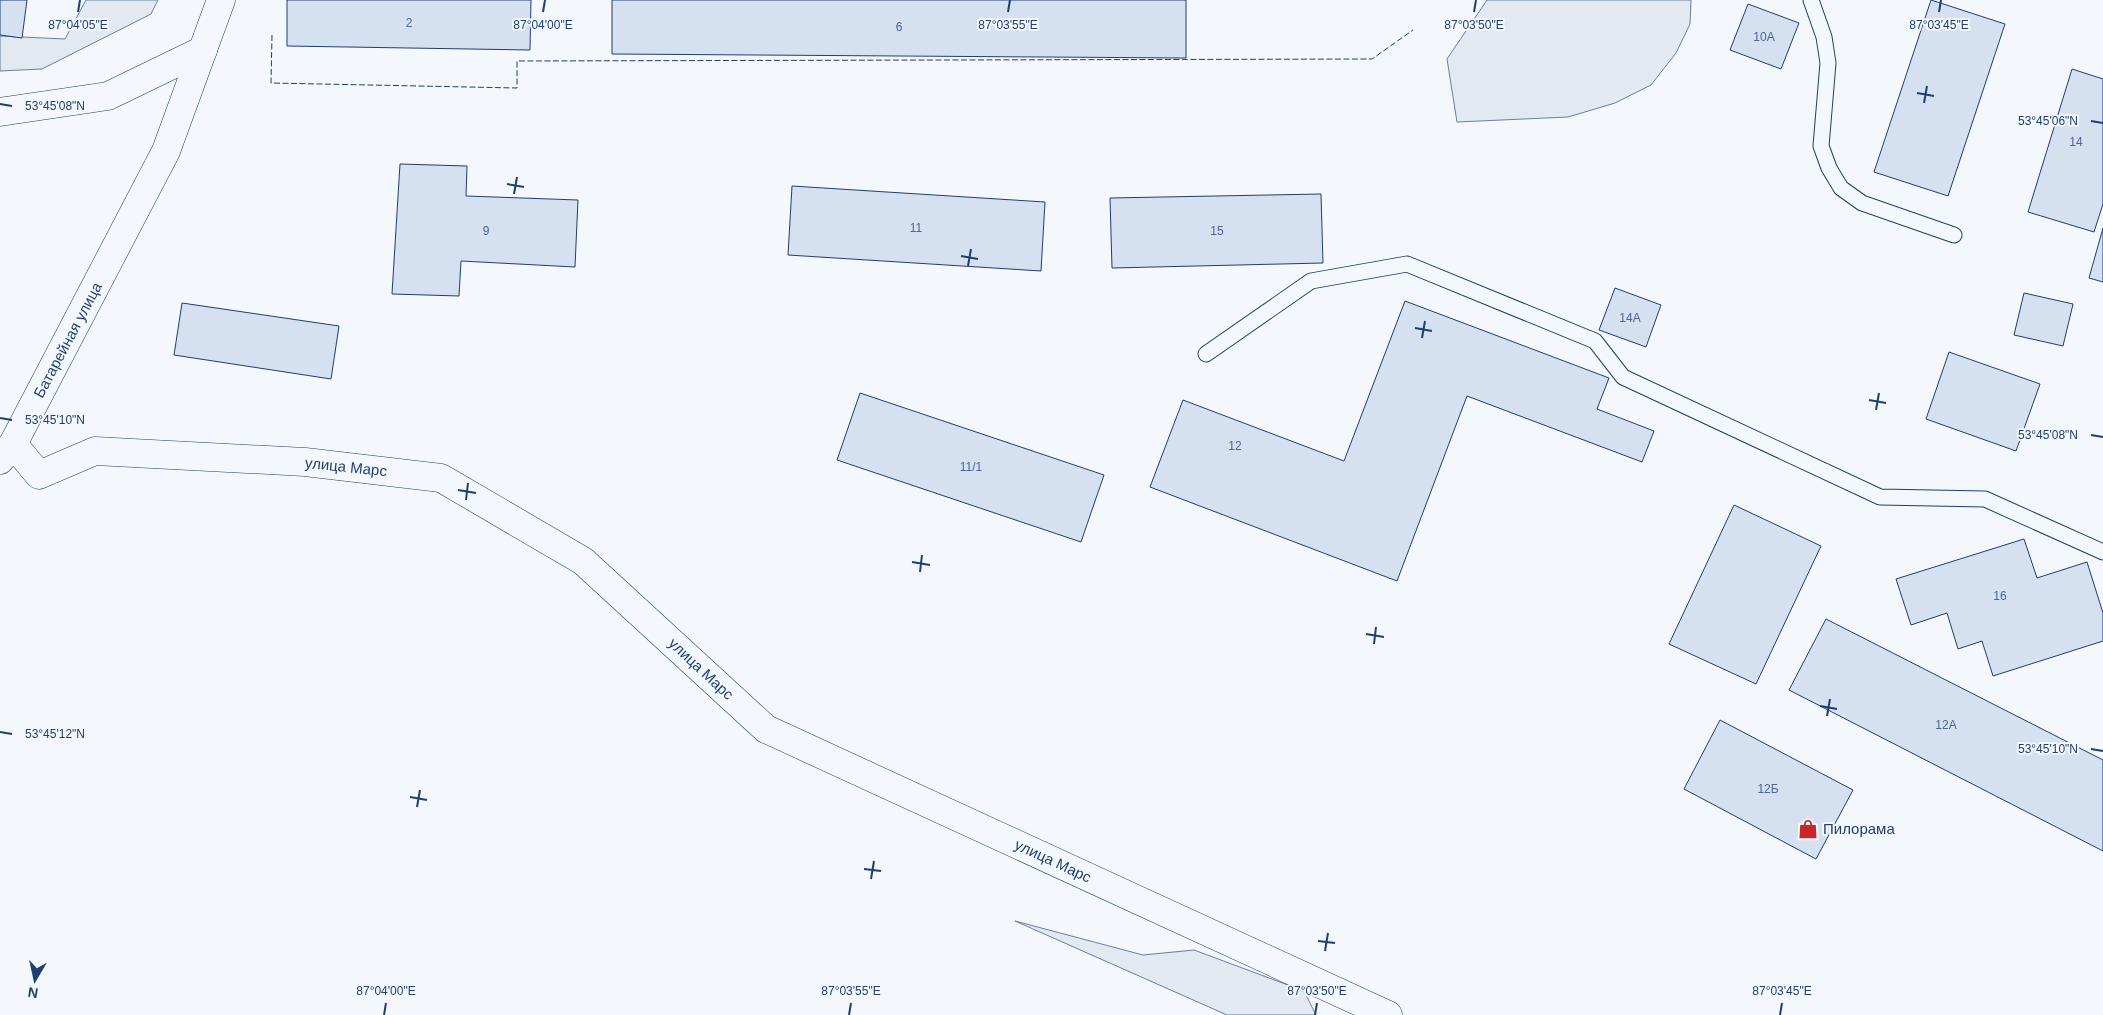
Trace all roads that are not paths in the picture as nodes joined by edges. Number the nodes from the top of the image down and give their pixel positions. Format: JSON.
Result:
{"nodes":[{"id":1,"x":221,"y":0,"type":"edge"},
{"id":2,"x":1811,"y":0,"type":"edge"},
{"id":3,"x":203,"y":50,"type":"junction"},
{"id":4,"x":0,"y":112,"type":"edge"},
{"id":5,"x":1954,"y":235,"type":"dead end"},
{"id":6,"x":1206,"y":354,"type":"dead end"},
{"id":7,"x":7,"y":452,"type":"edge"},
{"id":8,"x":2103,"y":552,"type":"edge"},
{"id":9,"x":1388,"y":1015,"type":"edge"}],
"edges":[{"from":1,"to":3,"type":"street","name":"Батарейная улица"},
{"from":2,"to":5,"type":"lane"},
{"from":3,"to":4,"type":"street"},
{"from":3,"to":7,"type":"street","name":"Батарейная улица"},
{"from":6,"to":8,"type":"lane"},
{"from":7,"to":9,"type":"street","name":"улица Марс"}]}
